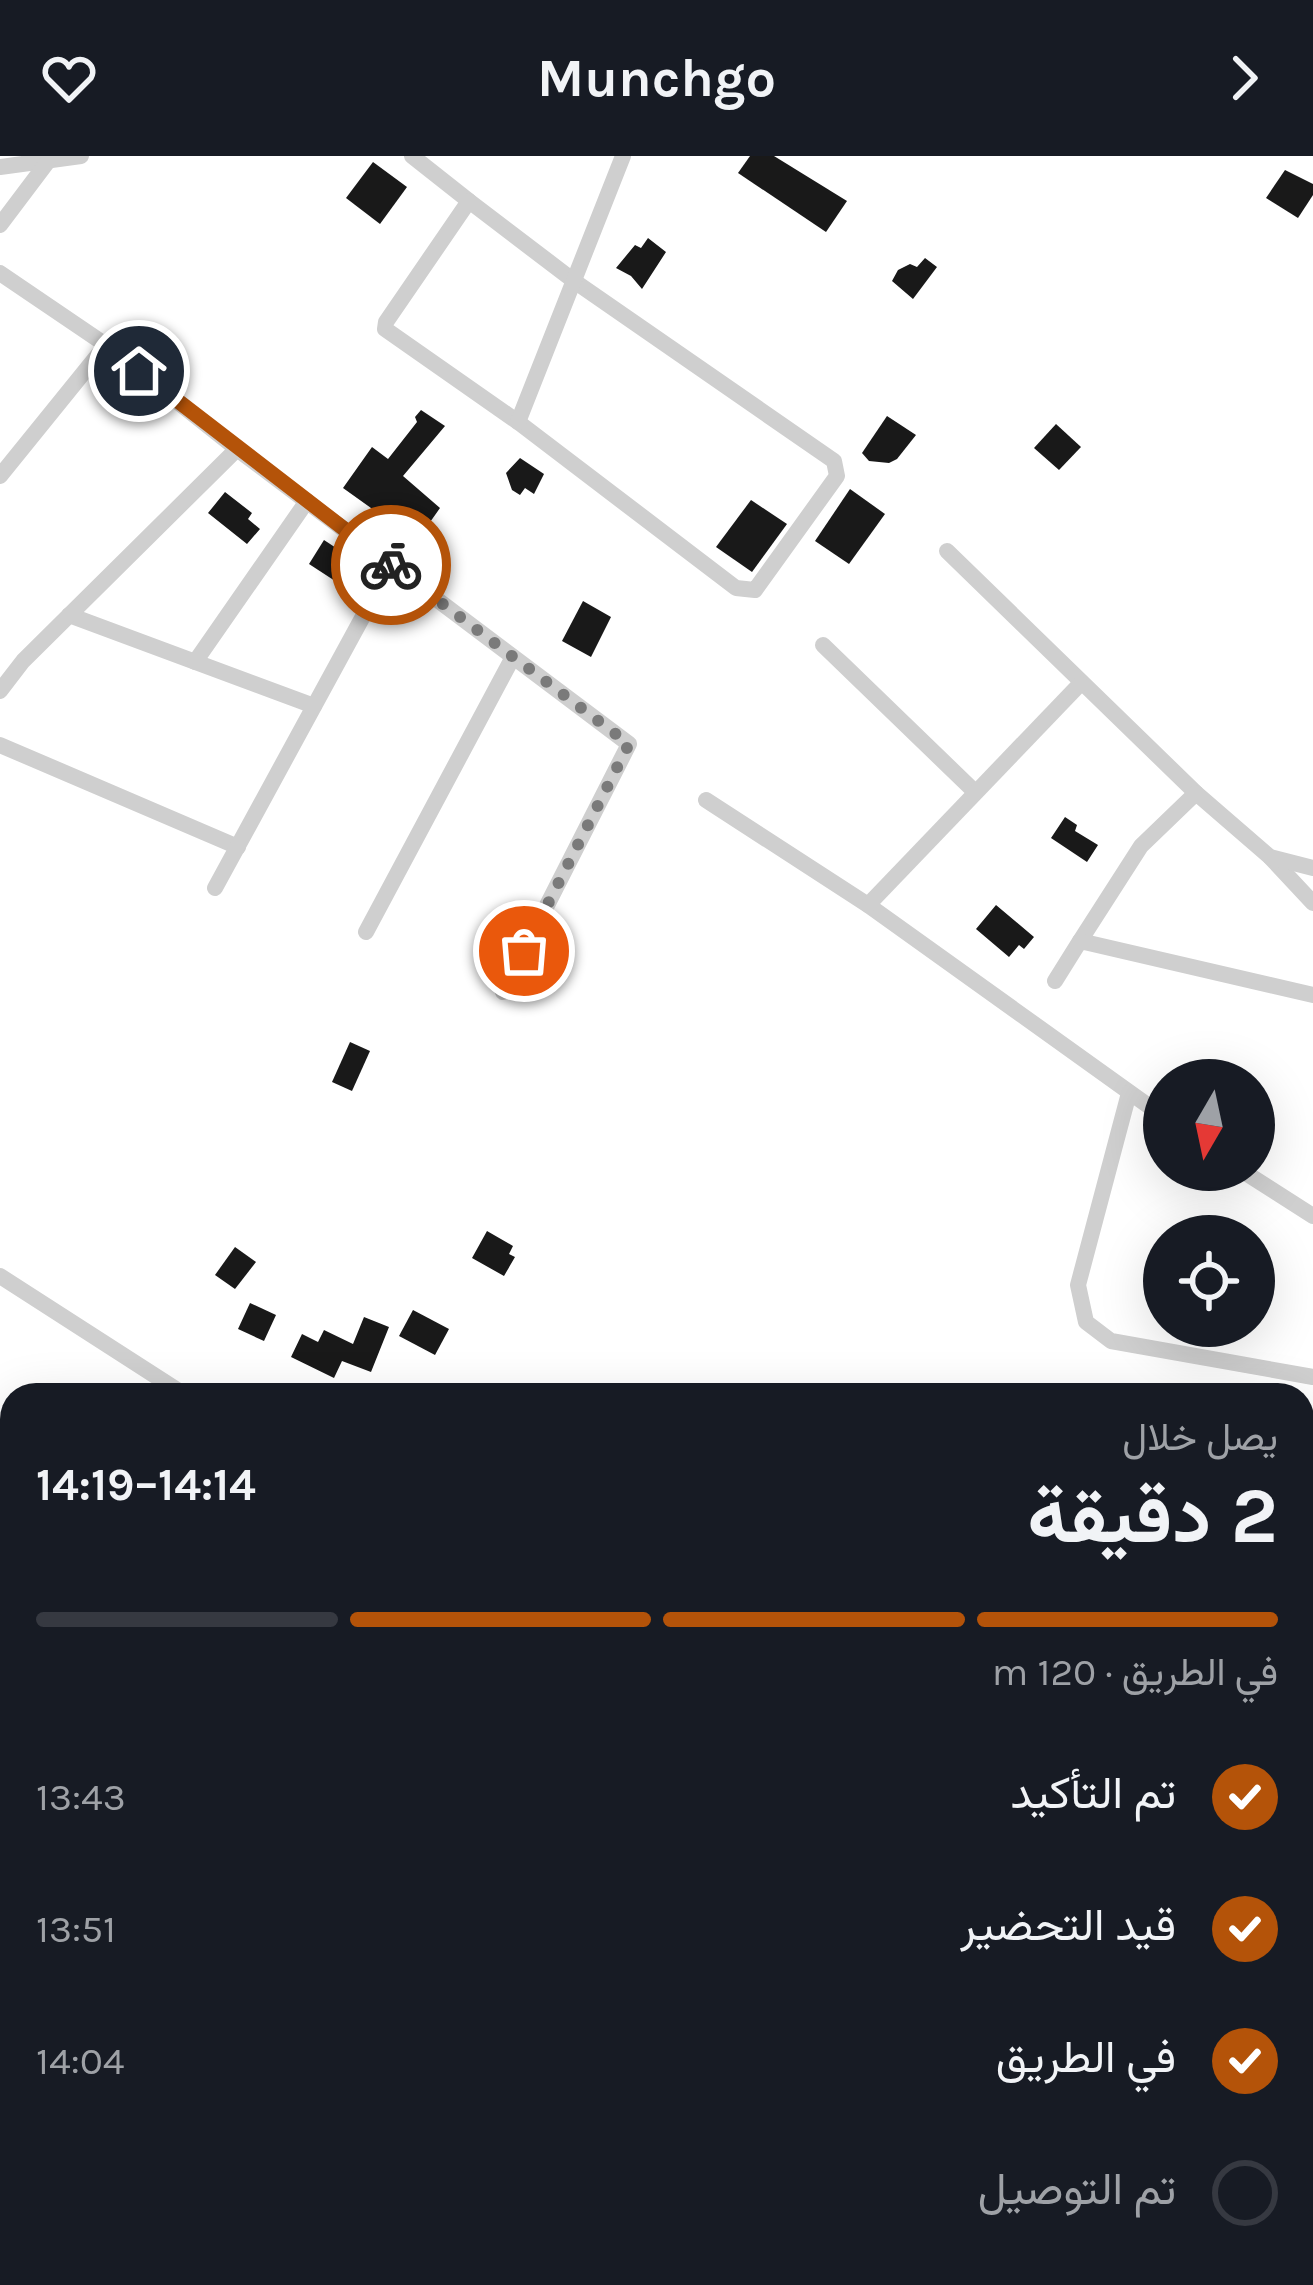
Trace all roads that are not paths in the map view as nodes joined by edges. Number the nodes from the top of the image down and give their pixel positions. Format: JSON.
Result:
{"nodes":[{"id":1,"x":81,"y":156,"type":"edge"},
{"id":2,"x":412,"y":156,"type":"edge"},
{"id":3,"x":623,"y":156,"type":"edge"},
{"id":4,"x":49,"y":160,"type":"junction"},
{"id":5,"x":7,"y":163,"type":"edge"},
{"id":6,"x":469,"y":200,"type":"junction"},
{"id":7,"x":0,"y":226,"type":"edge"},
{"id":8,"x":0,"y":273,"type":"edge"},
{"id":9,"x":574,"y":280,"type":"junction"},
{"id":10,"x":106,"y":345,"type":"junction"},
{"id":11,"x":518,"y":422,"type":"junction"},
{"id":12,"x":237,"y":449,"type":"junction"},
{"id":13,"x":0,"y":476,"type":"edge"},
{"id":14,"x":307,"y":501,"type":"junction"},
{"id":15,"x":947,"y":551,"type":"dead end"},
{"id":16,"x":391,"y":565,"type":"junction"},
{"id":17,"x":69,"y":615,"type":"junction"},
{"id":18,"x":823,"y":646,"type":"dead end"},
{"id":19,"x":513,"y":657,"type":"junction"},
{"id":20,"x":195,"y":662,"type":"junction"},
{"id":21,"x":1080,"y":684,"type":"junction"},
{"id":22,"x":0,"y":691,"type":"edge"},
{"id":23,"x":314,"y":706,"type":"junction"},
{"id":24,"x":0,"y":745,"type":"edge"},
{"id":25,"x":974,"y":791,"type":"junction"},
{"id":26,"x":1196,"y":793,"type":"junction"},
{"id":27,"x":706,"y":800,"type":"dead end"},
{"id":28,"x":238,"y":847,"type":"junction"},
{"id":29,"x":1270,"y":857,"type":"junction"},
{"id":30,"x":1313,"y":868,"type":"edge"},
{"id":31,"x":215,"y":888,"type":"dead end"},
{"id":32,"x":1313,"y":903,"type":"edge"},
{"id":33,"x":868,"y":905,"type":"junction"},
{"id":34,"x":366,"y":932,"type":"dead end"},
{"id":35,"x":1080,"y":941,"type":"junction"},
{"id":36,"x":1055,"y":981,"type":"dead end"},
{"id":37,"x":502,"y":992,"type":"dead end"},
{"id":38,"x":1313,"y":995,"type":"edge"},
{"id":39,"x":1129,"y":1093,"type":"junction"},
{"id":40,"x":1143,"y":1103,"type":"edge"},
{"id":41,"x":1274,"y":1191,"type":"edge"},
{"id":42,"x":1313,"y":1216,"type":"edge"},
{"id":43,"x":0,"y":1276,"type":"edge"},
{"id":44,"x":1313,"y":1377,"type":"edge"},
{"id":45,"x":166,"y":1383,"type":"edge"}],
"edges":[{"from":1,"to":4,"type":"street"},
{"from":2,"to":6,"type":"street"},
{"from":3,"to":9,"type":"street"},
{"from":4,"to":5,"type":"street"},
{"from":4,"to":7,"type":"street"},
{"from":6,"to":9,"type":"street"},
{"from":6,"to":11,"type":"street"},
{"from":8,"to":10,"type":"street"},
{"from":9,"to":11,"type":"street"},
{"from":9,"to":11,"type":"street"},
{"from":10,"to":12,"type":"street"},
{"from":10,"to":13,"type":"street"},
{"from":12,"to":14,"type":"street"},
{"from":12,"to":17,"type":"street"},
{"from":14,"to":16,"type":"street"},
{"from":14,"to":20,"type":"street"},
{"from":15,"to":21,"type":"street"},
{"from":16,"to":19,"type":"street"},
{"from":16,"to":23,"type":"street"},
{"from":17,"to":20,"type":"street"},
{"from":17,"to":22,"type":"street"},
{"from":18,"to":25,"type":"street"},
{"from":19,"to":34,"type":"street"},
{"from":19,"to":37,"type":"street"},
{"from":20,"to":23,"type":"street"},
{"from":21,"to":25,"type":"street"},
{"from":21,"to":26,"type":"street"},
{"from":23,"to":28,"type":"street"},
{"from":24,"to":28,"type":"street"},
{"from":25,"to":33,"type":"street"},
{"from":26,"to":29,"type":"street"},
{"from":26,"to":35,"type":"street"},
{"from":27,"to":33,"type":"street"},
{"from":28,"to":31,"type":"street"},
{"from":29,"to":30,"type":"street"},
{"from":29,"to":32,"type":"street"},
{"from":33,"to":39,"type":"street"},
{"from":35,"to":36,"type":"street"},
{"from":35,"to":38,"type":"street"},
{"from":39,"to":40,"type":"street"},
{"from":39,"to":44,"type":"street"},
{"from":41,"to":42,"type":"street"},
{"from":43,"to":45,"type":"street"}]}
